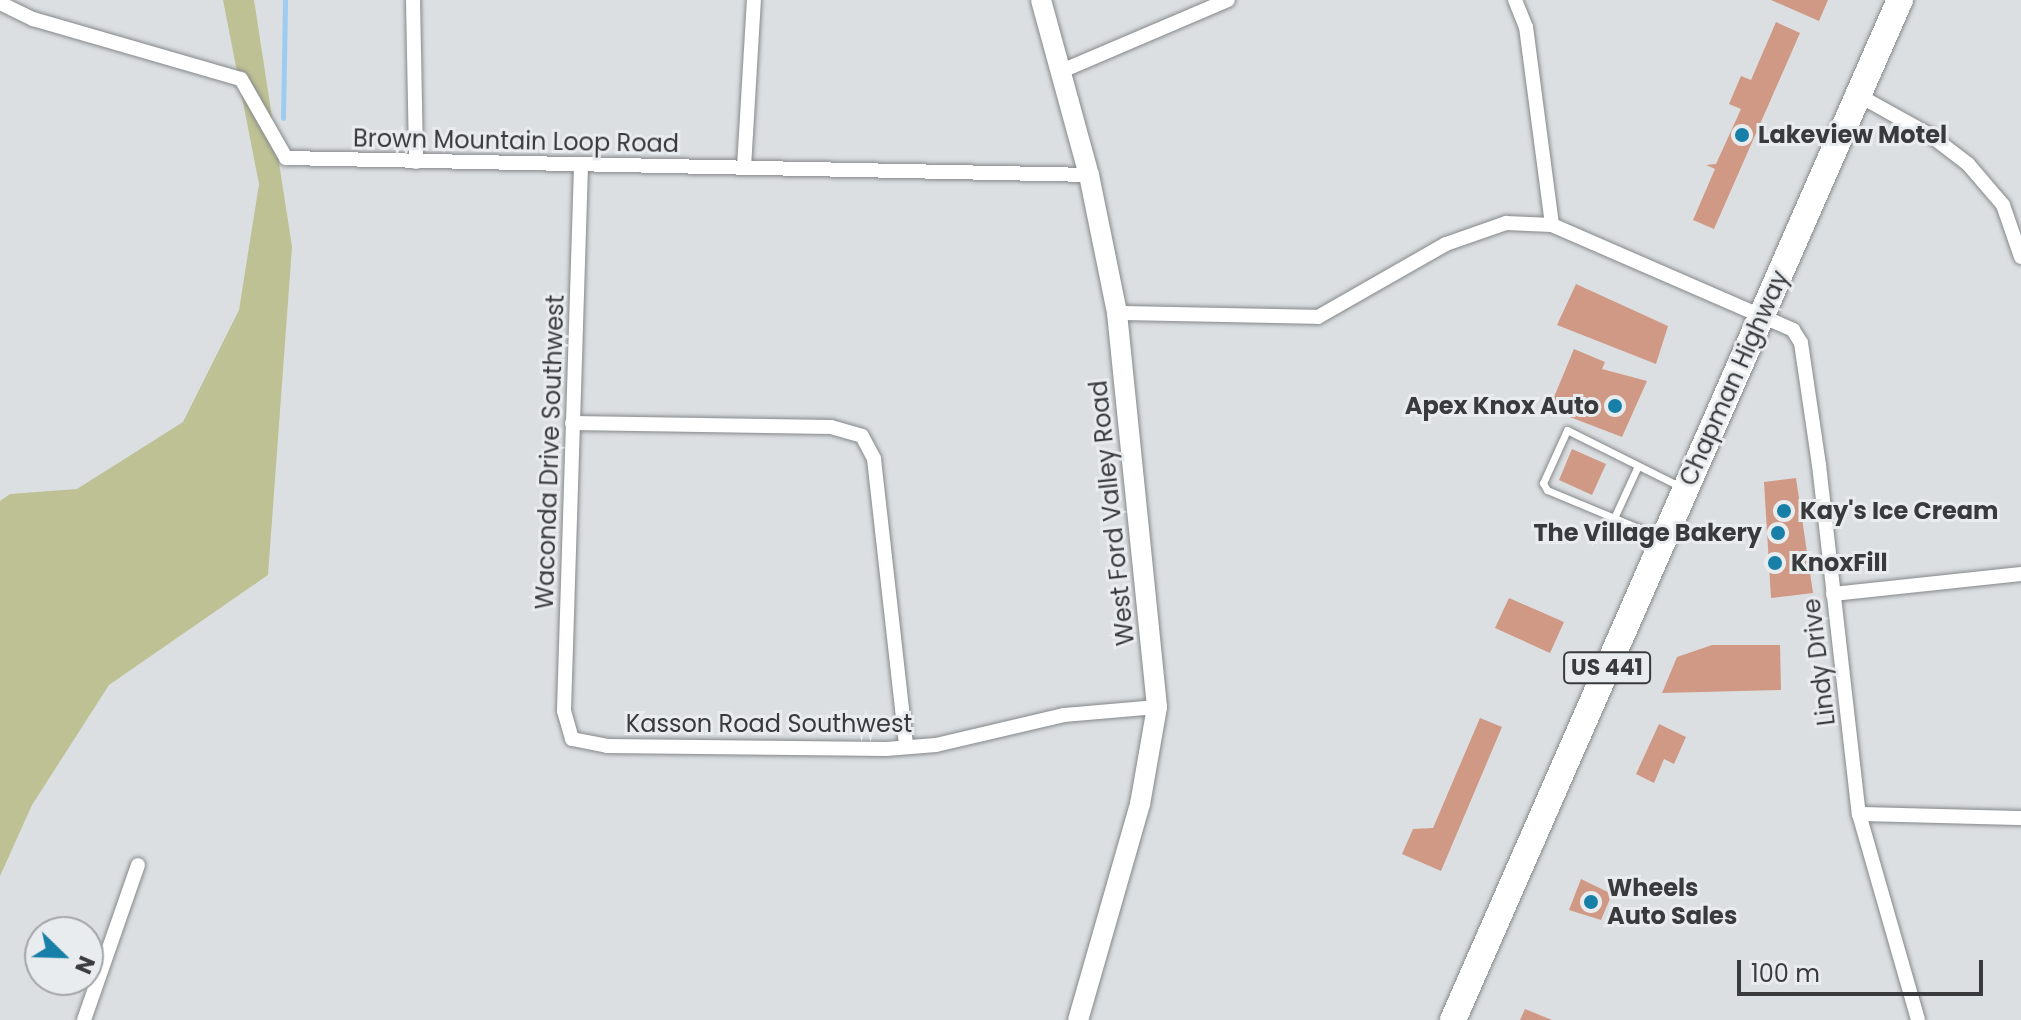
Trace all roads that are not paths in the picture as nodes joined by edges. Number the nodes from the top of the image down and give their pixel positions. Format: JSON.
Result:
{"nodes":[{"id":1,"x":413,"y":0,"type":"edge"},
{"id":2,"x":754,"y":0,"type":"edge"},
{"id":3,"x":1041,"y":0,"type":"edge"},
{"id":4,"x":1228,"y":0,"type":"edge"},
{"id":5,"x":1515,"y":0,"type":"edge"},
{"id":6,"x":1900,"y":0,"type":"edge"},
{"id":7,"x":0,"y":3,"type":"edge"},
{"id":8,"x":1064,"y":70,"type":"junction"},
{"id":9,"x":1858,"y":95,"type":"junction"},
{"id":10,"x":416,"y":162,"type":"junction"},
{"id":11,"x":581,"y":166,"type":"junction"},
{"id":12,"x":744,"y":167,"type":"junction"},
{"id":13,"x":1089,"y":175,"type":"junction"},
{"id":14,"x":1552,"y":225,"type":"junction"},
{"id":15,"x":2021,"y":257,"type":"edge"},
{"id":16,"x":1117,"y":313,"type":"junction"},
{"id":17,"x":1761,"y":315,"type":"junction"},
{"id":18,"x":572,"y":423,"type":"junction"},
{"id":19,"x":1637,"y":468,"type":"junction"},
{"id":20,"x":1685,"y":488,"type":"junction"},
{"id":21,"x":1614,"y":518,"type":"junction"},
{"id":22,"x":1663,"y":539,"type":"junction"},
{"id":23,"x":2021,"y":574,"type":"edge"},
{"id":24,"x":1833,"y":594,"type":"junction"},
{"id":25,"x":1157,"y":707,"type":"junction"},
{"id":26,"x":572,"y":739,"type":"joint"},
{"id":27,"x":906,"y":746,"type":"junction"},
{"id":28,"x":1859,"y":814,"type":"junction"},
{"id":29,"x":2021,"y":818,"type":"edge"},
{"id":30,"x":138,"y":865,"type":"dead end"},
{"id":31,"x":84,"y":1020,"type":"edge"},
{"id":32,"x":1078,"y":1020,"type":"edge"},
{"id":33,"x":1453,"y":1020,"type":"edge"},
{"id":34,"x":1918,"y":1020,"type":"edge"}],
"edges":[{"from":1,"to":10,"type":"street"},
{"from":2,"to":12,"type":"street"},
{"from":3,"to":8,"type":"street","name":"West Ford Valley Road"},
{"from":4,"to":8,"type":"street"},
{"from":5,"to":14,"type":"street"},
{"from":6,"to":9,"type":"highway","name":"Chapman Highway","number":"US 441"},
{"from":7,"to":10,"type":"street","name":"Brown Mountain Loop Road"},
{"from":8,"to":13,"type":"street","name":"West Ford Valley Road"},
{"from":9,"to":15,"type":"street"},
{"from":9,"to":17,"type":"highway","name":"Chapman Highway","number":"US 441"},
{"from":10,"to":11,"type":"street","name":"Brown Mountain Loop Road"},
{"from":11,"to":12,"type":"street","name":"Brown Mountain Loop Road"},
{"from":11,"to":18,"type":"street","name":"Waconda Drive Southwest"},
{"from":12,"to":13,"type":"street","name":"Brown Mountain Loop Road"},
{"from":13,"to":16,"type":"street","name":"West Ford Valley Road"},
{"from":14,"to":16,"type":"street"},
{"from":14,"to":17,"type":"street","name":"Lindy Drive"},
{"from":16,"to":25,"type":"street","name":"West Ford Valley Road"},
{"from":17,"to":20,"type":"highway","name":"Chapman Highway","number":"US 441"},
{"from":17,"to":24,"type":"street","name":"Lindy Drive"},
{"from":18,"to":26,"type":"street","name":"Waconda Drive Southwest"},
{"from":18,"to":27,"type":"street"},
{"from":19,"to":20,"type":"lane"},
{"from":19,"to":21,"type":"lane"},
{"from":19,"to":21,"type":"lane"},
{"from":20,"to":22,"type":"highway","name":"Chapman Highway","number":"US 441"},
{"from":21,"to":22,"type":"lane"},
{"from":22,"to":33,"type":"highway","name":"Chapman Highway","number":"US 441"},
{"from":23,"to":24,"type":"street"},
{"from":24,"to":28,"type":"street","name":"Lindy Drive"},
{"from":25,"to":27,"type":"street","name":"Kasson Road Southwest"},
{"from":25,"to":32,"type":"street","name":"West Ford Valley Road"},
{"from":26,"to":27,"type":"street","name":"Kasson Road Southwest"},
{"from":28,"to":29,"type":"street"},
{"from":28,"to":34,"type":"street","name":"Lindy Drive"},
{"from":30,"to":31,"type":"street"}]}
